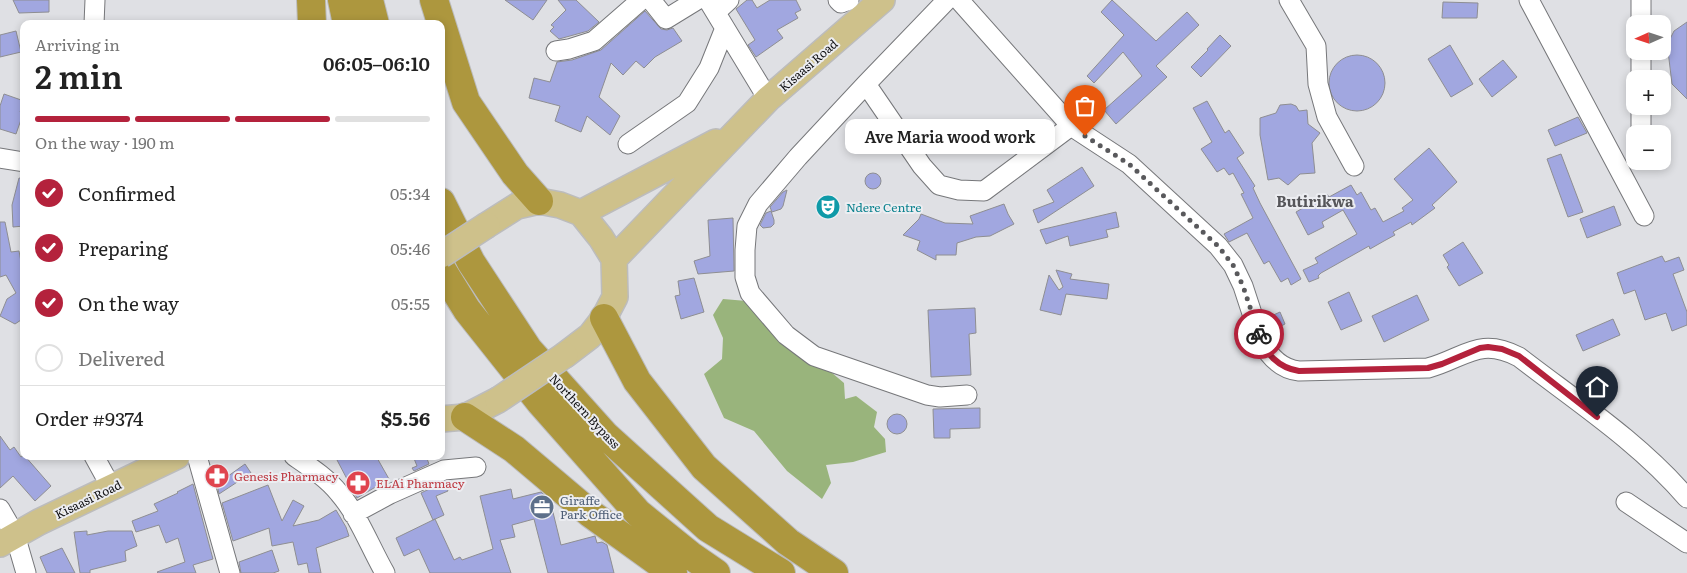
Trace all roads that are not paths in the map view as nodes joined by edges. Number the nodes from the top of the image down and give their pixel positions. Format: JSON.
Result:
{"nodes":[{"id":1,"x":95,"y":0,"type":"edge"},
{"id":2,"x":311,"y":0,"type":"edge"},
{"id":3,"x":342,"y":0,"type":"edge"},
{"id":4,"x":369,"y":0,"type":"edge"},
{"id":5,"x":434,"y":0,"type":"edge"},
{"id":6,"x":641,"y":0,"type":"edge"},
{"id":7,"x":651,"y":0,"type":"edge"},
{"id":8,"x":697,"y":0,"type":"edge"},
{"id":9,"x":838,"y":0,"type":"edge"},
{"id":10,"x":849,"y":0,"type":"edge"},
{"id":11,"x":882,"y":0,"type":"edge"},
{"id":12,"x":947,"y":0,"type":"edge"},
{"id":13,"x":959,"y":0,"type":"edge"},
{"id":14,"x":1289,"y":0,"type":"edge"},
{"id":15,"x":1529,"y":0,"type":"edge"},
{"id":16,"x":1641,"y":0,"type":"edge"},
{"id":17,"x":718,"y":4,"type":"edge"},
{"id":18,"x":1641,"y":15,"type":"edge"},
{"id":19,"x":94,"y":20,"type":"edge"},
{"id":20,"x":312,"y":20,"type":"edge"},
{"id":21,"x":346,"y":20,"type":"edge"},
{"id":22,"x":374,"y":20,"type":"edge"},
{"id":23,"x":440,"y":20,"type":"edge"},
{"id":24,"x":726,"y":28,"type":"junction"},
{"id":25,"x":445,"y":35,"type":"edge"},
{"id":26,"x":556,"y":51,"type":"dead end"},
{"id":27,"x":866,"y":84,"type":"junction"},
{"id":28,"x":768,"y":99,"type":"junction"},
{"id":29,"x":1071,"y":126,"type":"junction"},
{"id":30,"x":736,"y":131,"type":"junction"},
{"id":31,"x":628,"y":144,"type":"dead end"},
{"id":32,"x":0,"y":158,"type":"edge"},
{"id":33,"x":20,"y":161,"type":"edge"},
{"id":34,"x":1354,"y":166,"type":"dead end"},
{"id":35,"x":539,"y":201,"type":"junction"},
{"id":36,"x":445,"y":210,"type":"edge"},
{"id":37,"x":581,"y":213,"type":"junction"},
{"id":38,"x":1644,"y":216,"type":"dead end"},
{"id":39,"x":445,"y":251,"type":"edge"},
{"id":40,"x":614,"y":259,"type":"junction"},
{"id":41,"x":445,"y":274,"type":"edge"},
{"id":42,"x":604,"y":318,"type":"junction"},
{"id":43,"x":967,"y":394,"type":"dead end"},
{"id":44,"x":453,"y":418,"type":"edge"},
{"id":45,"x":96,"y":460,"type":"edge"},
{"id":46,"x":168,"y":460,"type":"edge"},
{"id":47,"x":198,"y":460,"type":"edge"},
{"id":48,"x":299,"y":460,"type":"edge"},
{"id":49,"x":476,"y":467,"type":"dead end"},
{"id":50,"x":111,"y":487,"type":"junction"},
{"id":51,"x":1687,"y":498,"type":"edge"},
{"id":52,"x":1626,"y":502,"type":"dead end"},
{"id":53,"x":0,"y":509,"type":"edge"},
{"id":54,"x":353,"y":514,"type":"junction"},
{"id":55,"x":7,"y":540,"type":"edge"},
{"id":56,"x":1687,"y":543,"type":"edge"},
{"id":57,"x":26,"y":573,"type":"edge"},
{"id":58,"x":230,"y":573,"type":"edge"},
{"id":59,"x":385,"y":573,"type":"edge"},
{"id":60,"x":673,"y":573,"type":"edge"},
{"id":61,"x":716,"y":573,"type":"edge"},
{"id":62,"x":781,"y":573,"type":"edge"},
{"id":63,"x":834,"y":573,"type":"edge"}],
"edges":[{"from":1,"to":19,"type":"street"},
{"from":2,"to":20,"type":"highway"},
{"from":3,"to":21,"type":"highway"},
{"from":4,"to":22,"type":"highway"},
{"from":5,"to":23,"type":"highway"},
{"from":6,"to":26,"type":"street"},
{"from":7,"to":8,"type":"street"},
{"from":9,"to":10,"type":"street"},
{"from":11,"to":28,"type":"main road","name":"Kisaasi Road"},
{"from":12,"to":27,"type":"street"},
{"from":13,"to":29,"type":"street"},
{"from":14,"to":34,"type":"street"},
{"from":15,"to":38,"type":"street"},
{"from":16,"to":18,"type":"street"},
{"from":17,"to":24,"type":"street"},
{"from":24,"to":28,"type":"street"},
{"from":24,"to":31,"type":"street"},
{"from":25,"to":35,"type":"highway"},
{"from":27,"to":29,"type":"street"},
{"from":27,"to":43,"type":"street"},
{"from":28,"to":30,"type":"main road","name":"Kisaasi Road"},
{"from":29,"to":51,"type":"street"},
{"from":30,"to":37,"type":"main road","name":"Kisaasi Road"},
{"from":30,"to":40,"type":"main road","name":"Kisaasi Road"},
{"from":32,"to":33,"type":"street"},
{"from":35,"to":37,"type":"main road"},
{"from":35,"to":39,"type":"main road","bridge":true},
{"from":36,"to":62,"type":"highway","name":"Northern Bypass"},
{"from":37,"to":40,"type":"main road"},
{"from":40,"to":42,"type":"main road"},
{"from":41,"to":61,"type":"highway","name":"Northern Bypass"},
{"from":42,"to":44,"type":"main road","bridge":true},
{"from":42,"to":63,"type":"highway"},
{"from":44,"to":60,"type":"highway"},
{"from":45,"to":50,"type":"street"},
{"from":46,"to":50,"type":"main road","name":"Kisaasi Road"},
{"from":47,"to":58,"type":"street"},
{"from":48,"to":54,"type":"street"},
{"from":49,"to":54,"type":"street"},
{"from":50,"to":55,"type":"main road","name":"Kisaasi Road"},
{"from":52,"to":56,"type":"street"},
{"from":53,"to":55,"type":"street"},
{"from":54,"to":59,"type":"street"},
{"from":55,"to":57,"type":"street"}]}
